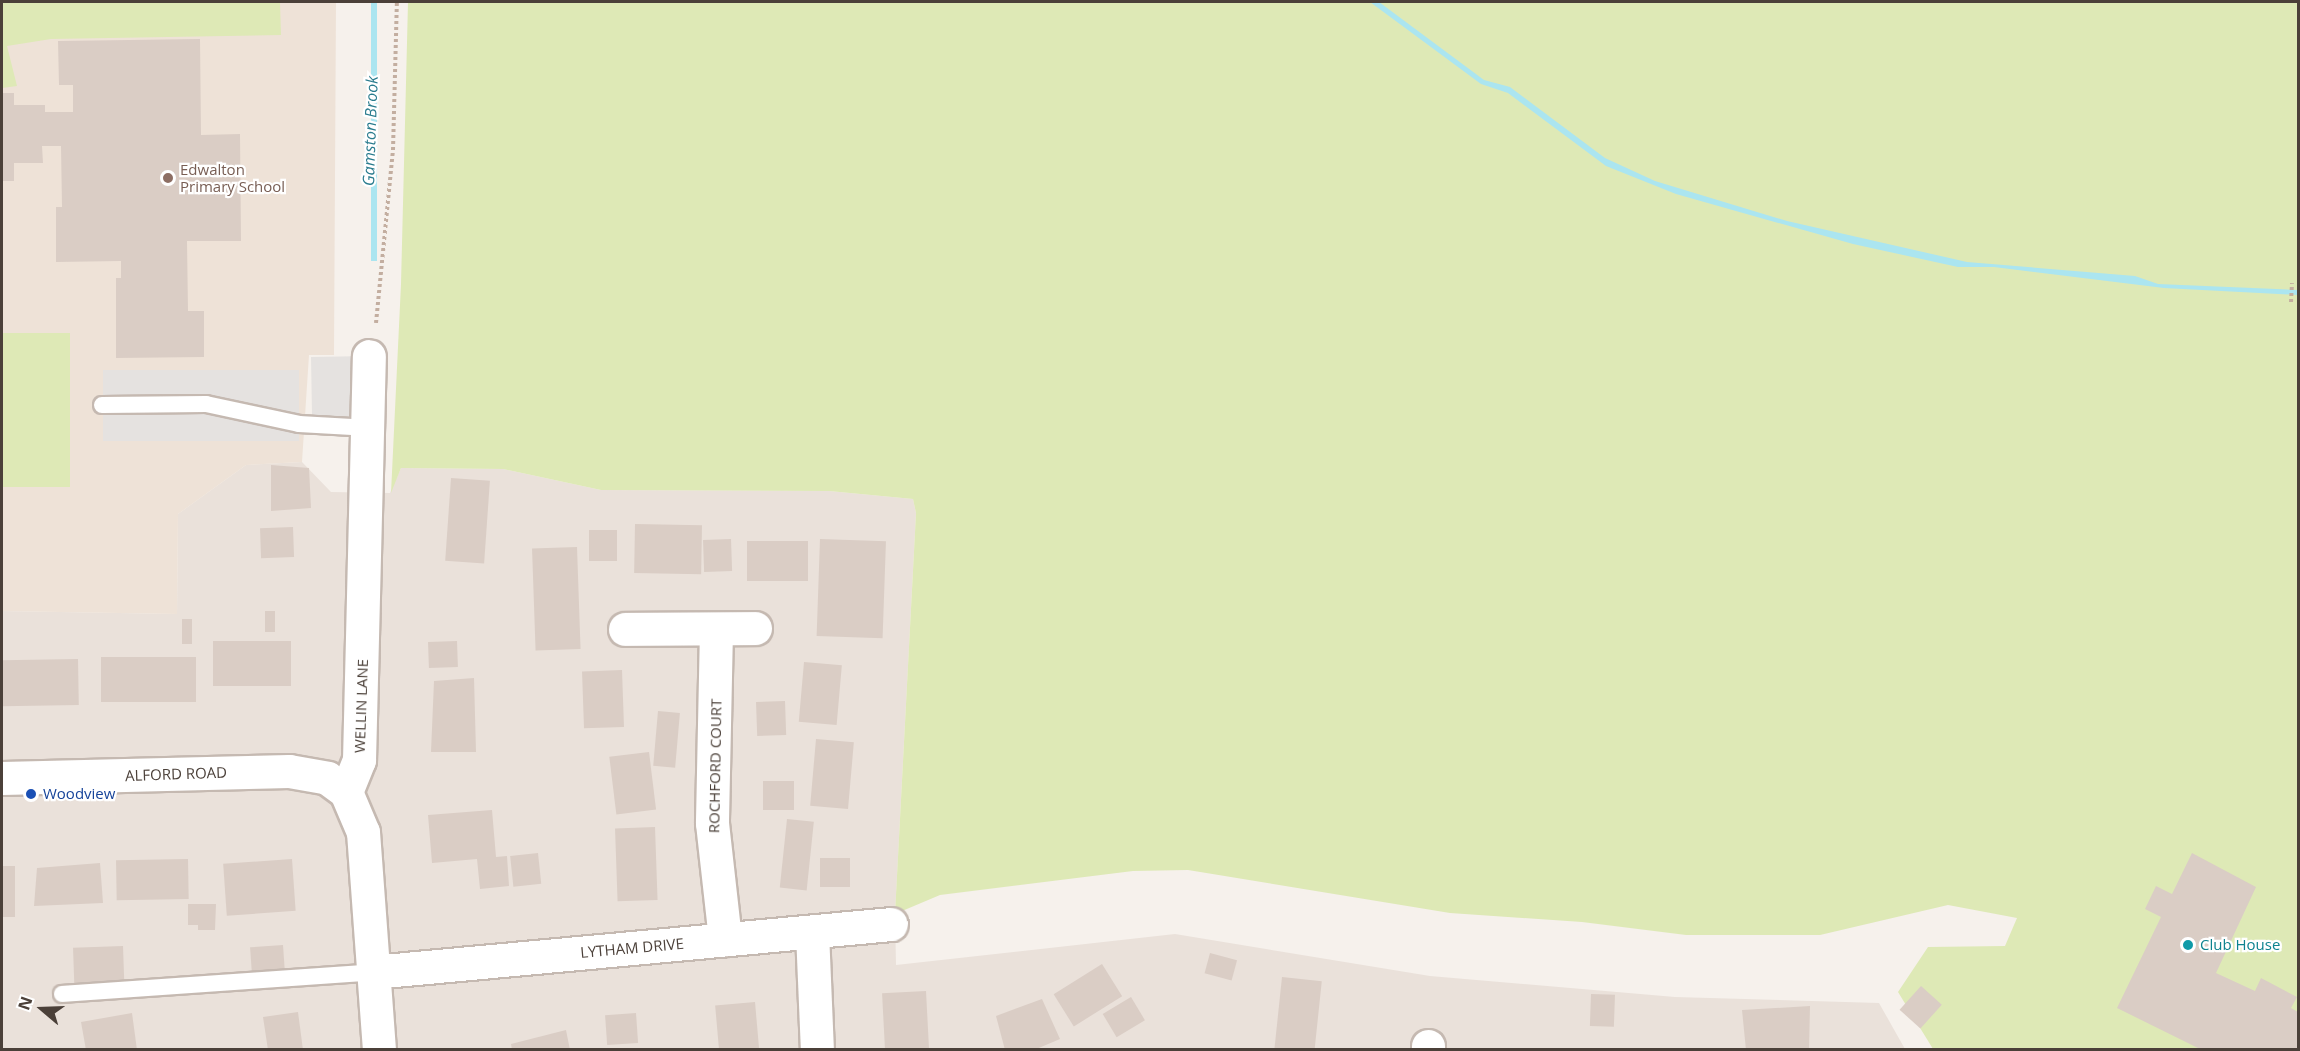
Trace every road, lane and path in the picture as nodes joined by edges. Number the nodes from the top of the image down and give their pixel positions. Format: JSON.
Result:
{"nodes":[{"id":1,"x":397,"y":2,"type":"edge"},
{"id":2,"x":2292,"y":283,"type":"dead end"},
{"id":3,"x":2291,"y":302,"type":"dead end"},
{"id":4,"x":369,"y":356,"type":"joint"},
{"id":5,"x":102,"y":405,"type":"dead end"},
{"id":6,"x":370,"y":428,"type":"junction"},
{"id":7,"x":755,"y":628,"type":"dead end"},
{"id":8,"x":625,"y":629,"type":"dead end"},
{"id":9,"x":716,"y":629,"type":"junction"},
{"id":10,"x":2,"y":778,"type":"edge"},
{"id":11,"x":346,"y":792,"type":"junction"},
{"id":12,"x":891,"y":924,"type":"dead end"},
{"id":13,"x":812,"y":932,"type":"junction"},
{"id":14,"x":725,"y":939,"type":"junction"},
{"id":15,"x":373,"y":972,"type":"junction"},
{"id":16,"x":62,"y":994,"type":"dead end"},
{"id":17,"x":379,"y":1050,"type":"edge"},
{"id":18,"x":817,"y":1050,"type":"edge"}],
"edges":[{"from":1,"to":4,"type":"path"},
{"from":2,"to":3,"type":"path"},
{"from":4,"to":6,"type":"street","name":"WELLIN LANE"},
{"from":5,"to":6,"type":"lane"},
{"from":6,"to":11,"type":"street","name":"WELLIN LANE"},
{"from":7,"to":9,"type":"street"},
{"from":8,"to":9,"type":"street"},
{"from":9,"to":14,"type":"street","name":"ROCHFORD COURT"},
{"from":10,"to":11,"type":"street","name":"ALFORD ROAD"},
{"from":11,"to":15,"type":"street"},
{"from":12,"to":13,"type":"street","name":"LYTHAM DRIVE"},
{"from":13,"to":14,"type":"street","name":"LYTHAM DRIVE"},
{"from":13,"to":18,"type":"street"},
{"from":14,"to":15,"type":"street","name":"LYTHAM DRIVE"},
{"from":15,"to":16,"type":"lane"},
{"from":15,"to":17,"type":"street"}]}
